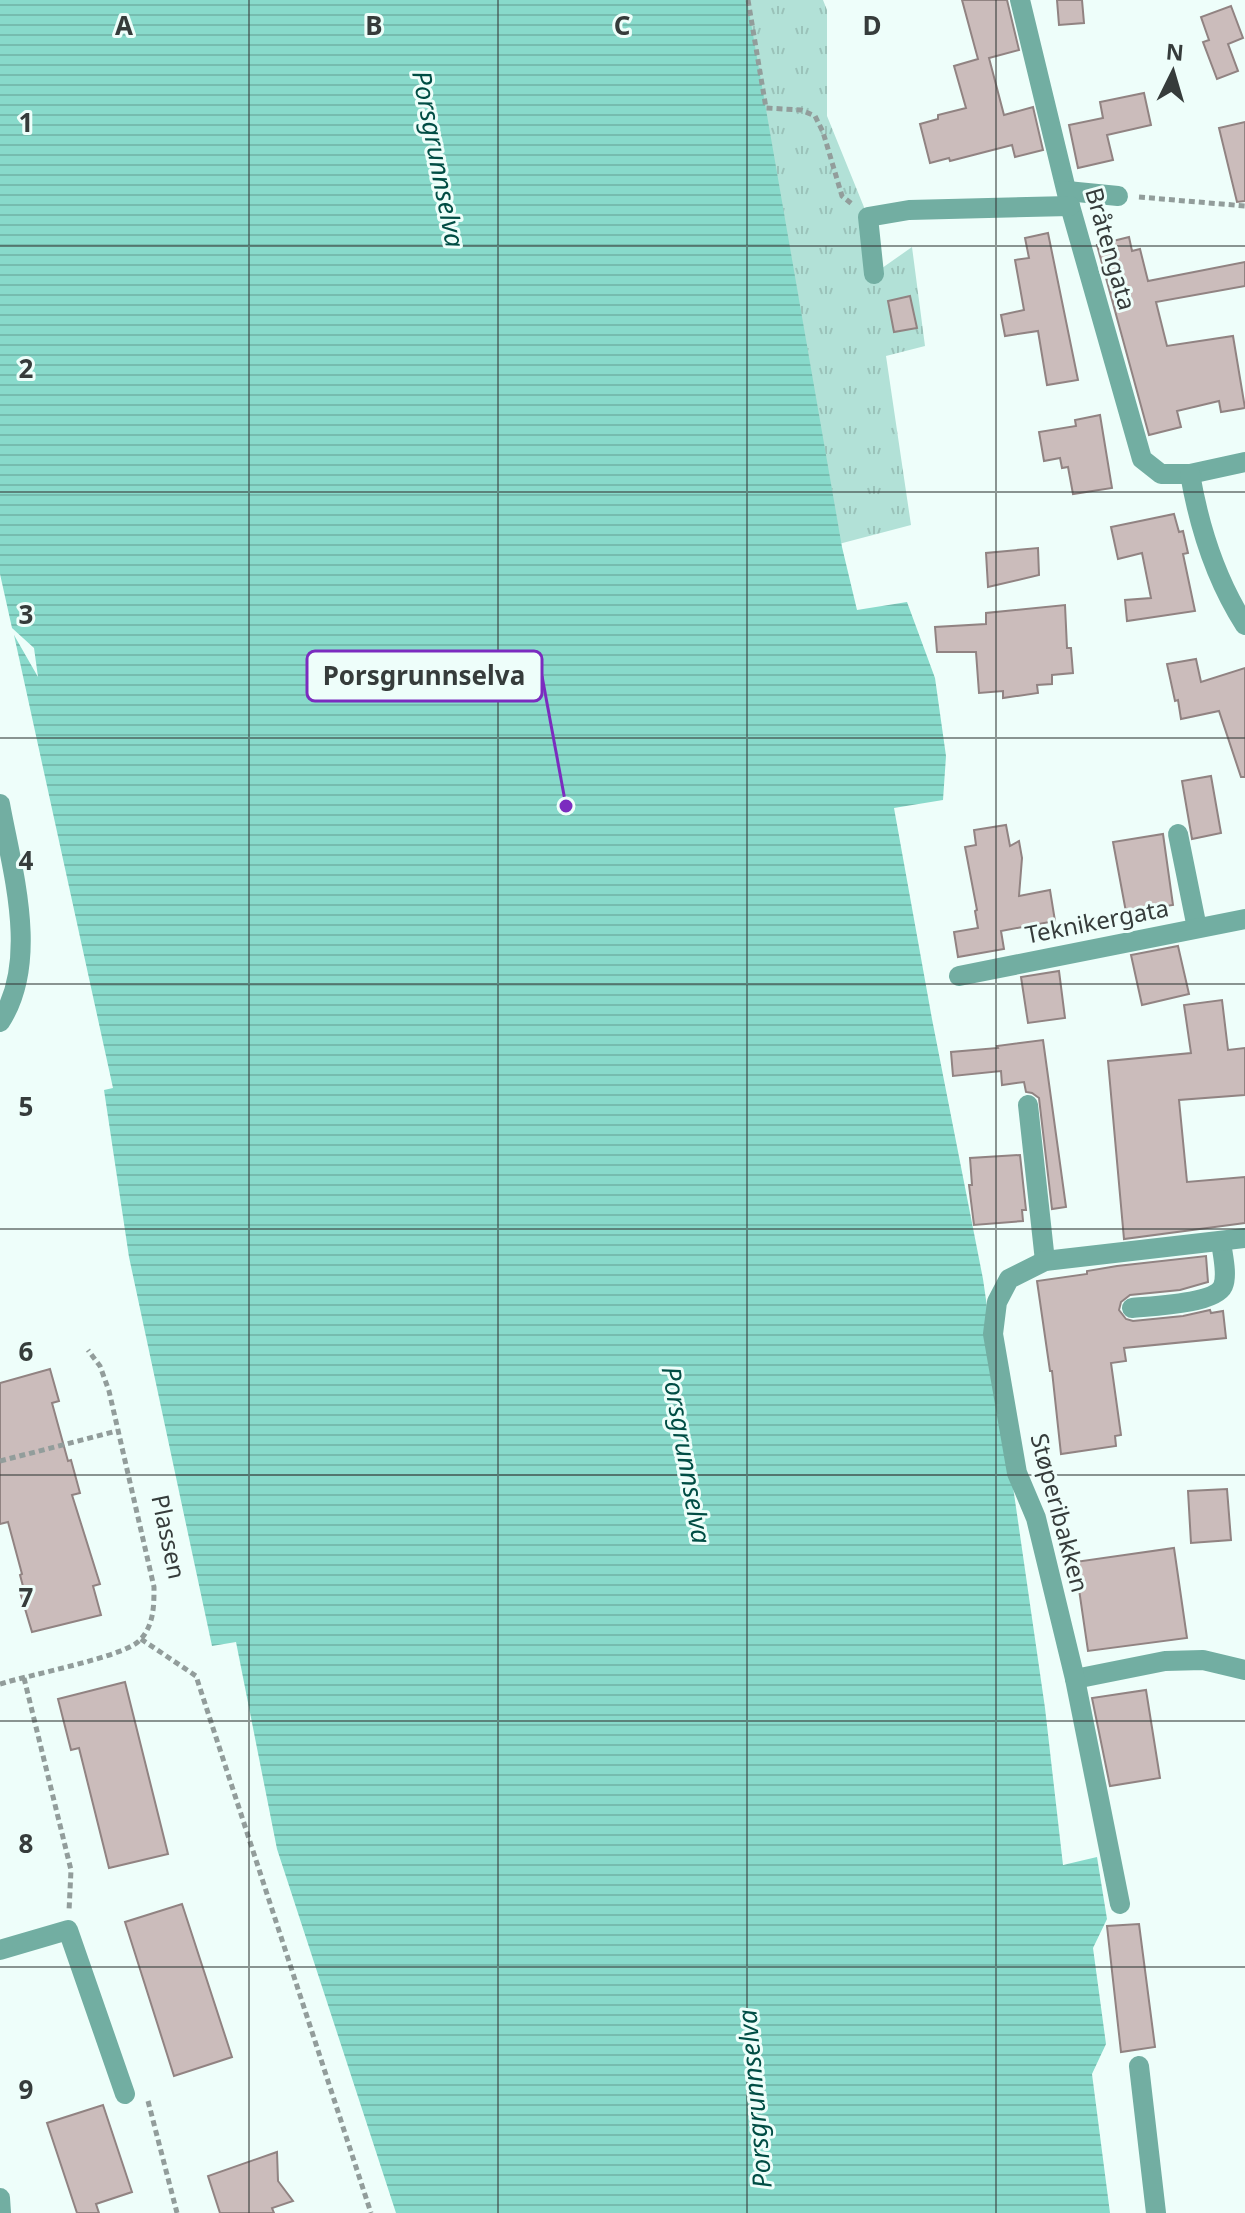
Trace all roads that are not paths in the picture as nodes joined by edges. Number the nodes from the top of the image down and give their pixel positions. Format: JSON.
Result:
{"nodes":[{"id":1,"x":1020,"y":0,"type":"edge"},
{"id":2,"x":1118,"y":196,"type":"road end"},
{"id":3,"x":1069,"y":199,"type":"junction"},
{"id":4,"x":874,"y":274,"type":"dead end"},
{"id":5,"x":1245,"y":462,"type":"edge"},
{"id":6,"x":1190,"y":474,"type":"junction"},
{"id":7,"x":1245,"y":625,"type":"edge"},
{"id":8,"x":0,"y":804,"type":"edge"},
{"id":9,"x":1178,"y":834,"type":"dead end"},
{"id":10,"x":1245,"y":919,"type":"edge"},
{"id":11,"x":1197,"y":928,"type":"junction"},
{"id":12,"x":959,"y":976,"type":"dead end"},
{"id":13,"x":0,"y":1022,"type":"edge"},
{"id":14,"x":1028,"y":1105,"type":"dead end"},
{"id":15,"x":1245,"y":1238,"type":"edge"},
{"id":16,"x":1221,"y":1241,"type":"junction"},
{"id":17,"x":1045,"y":1261,"type":"junction"},
{"id":18,"x":1132,"y":1308,"type":"dead end"},
{"id":19,"x":1245,"y":1670,"type":"edge"},
{"id":20,"x":1075,"y":1679,"type":"junction"},
{"id":21,"x":1120,"y":1904,"type":"dead end"},
{"id":22,"x":0,"y":1950,"type":"edge"},
{"id":23,"x":1139,"y":2066,"type":"dead end"},
{"id":24,"x":125,"y":2094,"type":"dead end"},
{"id":25,"x":0,"y":2198,"type":"edge"},
{"id":26,"x":1,"y":2213,"type":"edge"},
{"id":27,"x":1156,"y":2213,"type":"edge"}],
"edges":[{"from":1,"to":3,"type":"street","name":"Bråtengata"},
{"from":2,"to":3,"type":"street"},
{"from":3,"to":4,"type":"street"},
{"from":3,"to":6,"type":"street","name":"Bråtengata"},
{"from":5,"to":6,"type":"street","name":"Bråtengata"},
{"from":6,"to":7,"type":"street"},
{"from":8,"to":13,"type":"street"},
{"from":9,"to":11,"type":"street"},
{"from":10,"to":11,"type":"street","name":"Teknikergata"},
{"from":11,"to":12,"type":"street","name":"Teknikergata"},
{"from":14,"to":17,"type":"street"},
{"from":15,"to":16,"type":"street","name":"Støperibakken"},
{"from":16,"to":17,"type":"street","name":"Støperibakken"},
{"from":16,"to":18,"type":"street"},
{"from":17,"to":20,"type":"street","name":"Støperibakken"},
{"from":19,"to":20,"type":"street"},
{"from":20,"to":21,"type":"street","name":"Støperibakken"},
{"from":22,"to":24,"type":"street"},
{"from":23,"to":27,"type":"street"},
{"from":25,"to":26,"type":"street"}]}
